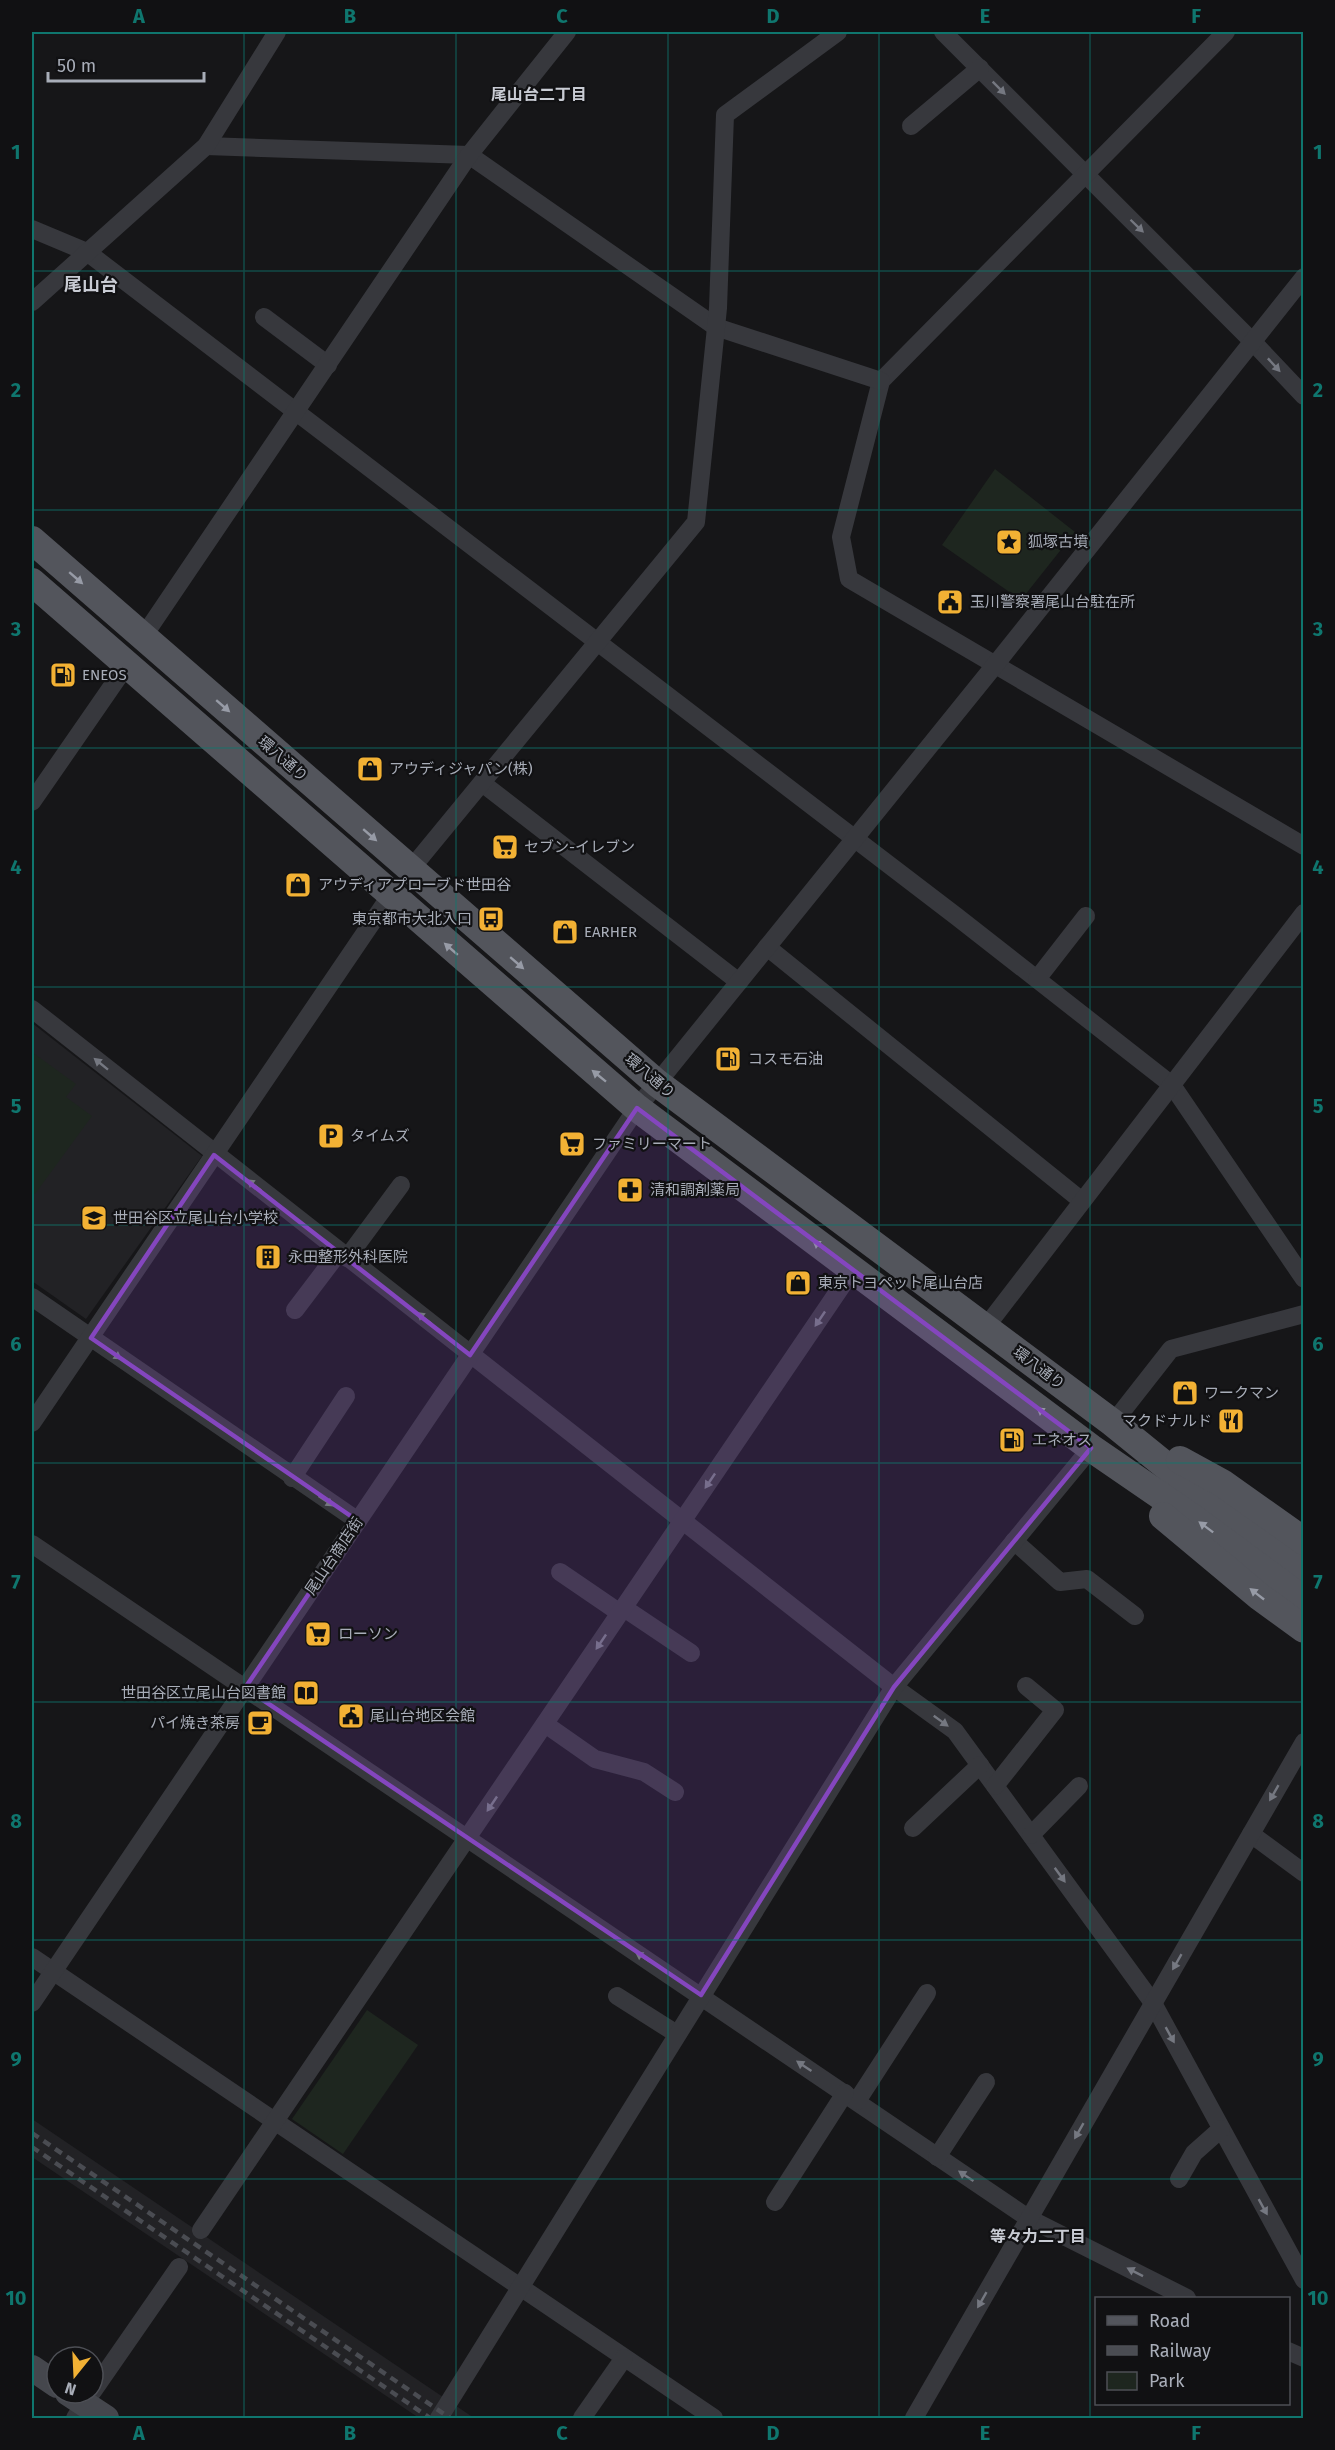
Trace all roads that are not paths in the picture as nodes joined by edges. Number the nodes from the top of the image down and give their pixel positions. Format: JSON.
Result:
{"nodes":[{"id":1,"x":277,"y":32,"type":"edge"},
{"id":2,"x":564,"y":32,"type":"edge"},
{"id":3,"x":838,"y":32,"type":"edge"},
{"id":4,"x":943,"y":32,"type":"edge"},
{"id":5,"x":1226,"y":32,"type":"edge"},
{"id":6,"x":980,"y":68,"type":"junction"},
{"id":7,"x":911,"y":126,"type":"dead end"},
{"id":8,"x":206,"y":146,"type":"junction"},
{"id":9,"x":470,"y":155,"type":"junction"},
{"id":10,"x":1083,"y":174,"type":"junction"},
{"id":11,"x":32,"y":229,"type":"edge"},
{"id":12,"x":87,"y":252,"type":"junction"},
{"id":13,"x":1304,"y":277,"type":"edge"},
{"id":14,"x":32,"y":302,"type":"edge"},
{"id":15,"x":264,"y":317,"type":"dead end"},
{"id":16,"x":716,"y":327,"type":"junction"},
{"id":17,"x":1252,"y":341,"type":"junction"},
{"id":18,"x":328,"y":365,"type":"junction"},
{"id":19,"x":881,"y":381,"type":"junction"},
{"id":20,"x":1304,"y":396,"type":"edge"},
{"id":21,"x":295,"y":414,"type":"junction"},
{"id":22,"x":32,"y":540,"type":"edge"},
{"id":23,"x":32,"y":582,"type":"edge"},
{"id":24,"x":143,"y":638,"type":"junction"},
{"id":25,"x":597,"y":644,"type":"junction"},
{"id":26,"x":995,"y":665,"type":"junction"},
{"id":27,"x":126,"y":666,"type":"junction"},
{"id":28,"x":482,"y":783,"type":"junction"},
{"id":29,"x":32,"y":802,"type":"edge"},
{"id":30,"x":854,"y":839,"type":"junction"},
{"id":31,"x":1304,"y":846,"type":"edge"},
{"id":32,"x":410,"y":870,"type":"junction"},
{"id":33,"x":390,"y":896,"type":"junction"},
{"id":34,"x":1304,"y":913,"type":"edge"},
{"id":35,"x":1086,"y":916,"type":"dead end"},
{"id":36,"x":767,"y":947,"type":"junction"},
{"id":37,"x":1037,"y":979,"type":"junction"},
{"id":38,"x":739,"y":982,"type":"junction"},
{"id":39,"x":32,"y":1009,"type":"edge"},
{"id":40,"x":657,"y":1083,"type":"junction"},
{"id":41,"x":1172,"y":1085,"type":"junction"},
{"id":42,"x":637,"y":1108,"type":"junction"},
{"id":43,"x":214,"y":1155,"type":"junction"},
{"id":44,"x":401,"y":1185,"type":"dead end"},
{"id":45,"x":1082,"y":1201,"type":"junction"},
{"id":46,"x":343,"y":1255,"type":"junction"},
{"id":47,"x":852,"y":1271,"type":"junction"},
{"id":48,"x":1304,"y":1279,"type":"edge"},
{"id":49,"x":32,"y":1297,"type":"edge"},
{"id":50,"x":295,"y":1310,"type":"dead end"},
{"id":51,"x":1304,"y":1314,"type":"edge"},
{"id":52,"x":985,"y":1328,"type":"junction"},
{"id":53,"x":91,"y":1338,"type":"junction"},
{"id":54,"x":470,"y":1355,"type":"junction"},
{"id":55,"x":346,"y":1396,"type":"dead end"},
{"id":56,"x":1113,"y":1423,"type":"junction"},
{"id":57,"x":32,"y":1424,"type":"edge"},
{"id":58,"x":1091,"y":1448,"type":"junction"},
{"id":59,"x":292,"y":1478,"type":"junction"},
{"id":60,"x":358,"y":1521,"type":"junction"},
{"id":61,"x":682,"y":1521,"type":"junction"},
{"id":62,"x":1014,"y":1541,"type":"junction"},
{"id":63,"x":1304,"y":1541,"type":"edge"},
{"id":64,"x":32,"y":1544,"type":"edge"},
{"id":65,"x":1304,"y":1570,"type":"edge"},
{"id":66,"x":560,"y":1572,"type":"dead end"},
{"id":67,"x":1304,"y":1600,"type":"edge"},
{"id":68,"x":622,"y":1610,"type":"junction"},
{"id":69,"x":1135,"y":1616,"type":"dead end"},
{"id":70,"x":1304,"y":1629,"type":"edge"},
{"id":71,"x":691,"y":1653,"type":"dead end"},
{"id":72,"x":1026,"y":1686,"type":"dead end"},
{"id":73,"x":894,"y":1687,"type":"junction"},
{"id":74,"x":245,"y":1688,"type":"junction"},
{"id":75,"x":545,"y":1724,"type":"junction"},
{"id":76,"x":1304,"y":1742,"type":"edge"},
{"id":77,"x":982,"y":1768,"type":"junction"},
{"id":78,"x":995,"y":1786,"type":"junction"},
{"id":79,"x":1078,"y":1786,"type":"dead end"},
{"id":80,"x":675,"y":1792,"type":"dead end"},
{"id":81,"x":936,"y":1813,"type":"dead end"},
{"id":82,"x":912,"y":1828,"type":"dead end"},
{"id":83,"x":1251,"y":1833,"type":"junction"},
{"id":84,"x":1030,"y":1835,"type":"junction"},
{"id":85,"x":468,"y":1839,"type":"junction"},
{"id":86,"x":1304,"y":1873,"type":"edge"},
{"id":87,"x":32,"y":1957,"type":"edge"},
{"id":88,"x":53,"y":1972,"type":"junction"},
{"id":89,"x":927,"y":1993,"type":"dead end"},
{"id":90,"x":701,"y":1995,"type":"junction"},
{"id":91,"x":617,"y":1996,"type":"dead end"},
{"id":92,"x":32,"y":2003,"type":"edge"},
{"id":93,"x":1153,"y":2003,"type":"junction"},
{"id":94,"x":676,"y":2034,"type":"junction"},
{"id":95,"x":986,"y":2082,"type":"dead end"},
{"id":96,"x":851,"y":2097,"type":"junction"},
{"id":97,"x":276,"y":2121,"type":"junction"},
{"id":98,"x":1221,"y":2129,"type":"junction"},
{"id":99,"x":937,"y":2157,"type":"junction"},
{"id":100,"x":1179,"y":2179,"type":"dead end"},
{"id":101,"x":775,"y":2202,"type":"dead end"},
{"id":102,"x":1028,"y":2218,"type":"junction"},
{"id":103,"x":201,"y":2230,"type":"dead end"},
{"id":104,"x":178,"y":2267,"type":"dead end"},
{"id":105,"x":1304,"y":2280,"type":"edge"},
{"id":106,"x":519,"y":2287,"type":"junction"},
{"id":107,"x":1185,"y":2297,"type":"edge"},
{"id":108,"x":1290,"y":2351,"type":"edge"},
{"id":109,"x":624,"y":2358,"type":"junction"},
{"id":110,"x":1304,"y":2358,"type":"edge"},
{"id":111,"x":32,"y":2368,"type":"edge"},
{"id":112,"x":105,"y":2368,"type":"edge"},
{"id":113,"x":45,"y":2377,"type":"edge"},
{"id":114,"x":89,"y":2405,"type":"edge"},
{"id":115,"x":106,"y":2418,"type":"edge"},
{"id":116,"x":439,"y":2418,"type":"edge"},
{"id":117,"x":582,"y":2418,"type":"edge"},
{"id":118,"x":714,"y":2418,"type":"edge"},
{"id":119,"x":914,"y":2418,"type":"edge"}],
"edges":[{"from":1,"to":8,"type":"street"},
{"from":2,"to":9,"type":"street"},
{"from":3,"to":16,"type":"street"},
{"from":4,"to":6,"type":"street"},
{"from":5,"to":10,"type":"street"},
{"from":6,"to":7,"type":"street"},
{"from":6,"to":10,"type":"street","one_way":true},
{"from":8,"to":9,"type":"street"},
{"from":8,"to":12,"type":"street"},
{"from":9,"to":16,"type":"street"},
{"from":9,"to":18,"type":"street"},
{"from":10,"to":17,"type":"street","one_way":true},
{"from":10,"to":19,"type":"street"},
{"from":11,"to":12,"type":"street"},
{"from":12,"to":14,"type":"street"},
{"from":12,"to":21,"type":"street"},
{"from":13,"to":17,"type":"street","name":"尾山台商店街"},
{"from":15,"to":18,"type":"street"},
{"from":16,"to":19,"type":"street"},
{"from":16,"to":25,"type":"street"},
{"from":17,"to":20,"type":"street","one_way":true},
{"from":17,"to":26,"type":"street","name":"尾山台商店街"},
{"from":18,"to":21,"type":"street"},
{"from":19,"to":26,"type":"street"},
{"from":21,"to":24,"type":"street"},
{"from":21,"to":25,"type":"street"},
{"from":22,"to":24,"type":"main road","name":"環八通り","one_way":true},
{"from":23,"to":27,"type":"main road"},
{"from":24,"to":32,"type":"main road","name":"環八通り","one_way":true},
{"from":25,"to":28,"type":"street"},
{"from":25,"to":30,"type":"street"},
{"from":26,"to":30,"type":"street","name":"尾山台商店街"},
{"from":26,"to":31,"type":"street"},
{"from":27,"to":29,"type":"street"},
{"from":27,"to":33,"type":"main road"},
{"from":28,"to":32,"type":"street"},
{"from":28,"to":38,"type":"street"},
{"from":30,"to":36,"type":"street","name":"尾山台商店街"},
{"from":30,"to":37,"type":"street"},
{"from":32,"to":40,"type":"main road","name":"環八通り","one_way":true},
{"from":42,"to":33,"type":"main road","one_way":true},
{"from":33,"to":43,"type":"street"},
{"from":34,"to":41,"type":"street"},
{"from":35,"to":37,"type":"street"},
{"from":36,"to":38,"type":"street","name":"尾山台商店街"},
{"from":36,"to":45,"type":"street"},
{"from":37,"to":41,"type":"street"},
{"from":38,"to":40,"type":"street","name":"尾山台商店街"},
{"from":43,"to":39,"type":"street","one_way":true},
{"from":40,"to":42,"type":"street","name":"尾山台商店街"},
{"from":40,"to":52,"type":"main road","name":"環八通り"},
{"from":41,"to":45,"type":"street"},
{"from":41,"to":48,"type":"street"},
{"from":47,"to":42,"type":"main road","one_way":true},
{"from":42,"to":54,"type":"street","name":"尾山台商店街"},
{"from":46,"to":43,"type":"street","one_way":true},
{"from":43,"to":53,"type":"street"},
{"from":44,"to":46,"type":"street"},
{"from":45,"to":52,"type":"street"},
{"from":46,"to":50,"type":"street"},
{"from":54,"to":46,"type":"street","one_way":true},
{"from":58,"to":47,"type":"main road","one_way":true},
{"from":47,"to":61,"type":"street","one_way":true},
{"from":49,"to":53,"type":"street"},
{"from":51,"to":56,"type":"street"},
{"from":52,"to":56,"type":"main road","name":"環八通り"},
{"from":53,"to":57,"type":"street"},
{"from":53,"to":59,"type":"street","one_way":true},
{"from":54,"to":60,"type":"street","name":"尾山台商店街"},
{"from":54,"to":61,"type":"street"},
{"from":55,"to":59,"type":"street"},
{"from":56,"to":63,"type":"main road"},
{"from":56,"to":65,"type":"main road","name":"環八通り"},
{"from":58,"to":62,"type":"street"},
{"from":67,"to":58,"type":"main road","one_way":true},
{"from":70,"to":58,"type":"main road","one_way":true},
{"from":59,"to":60,"type":"street","one_way":true},
{"from":60,"to":74,"type":"street","name":"尾山台商店街"},
{"from":61,"to":68,"type":"street"},
{"from":61,"to":73,"type":"street"},
{"from":62,"to":69,"type":"street"},
{"from":62,"to":73,"type":"street"},
{"from":64,"to":74,"type":"street"},
{"from":66,"to":68,"type":"street"},
{"from":68,"to":71,"type":"street"},
{"from":68,"to":75,"type":"street","one_way":true},
{"from":72,"to":78,"type":"street"},
{"from":73,"to":77,"type":"street","one_way":true},
{"from":73,"to":90,"type":"street"},
{"from":74,"to":85,"type":"street"},
{"from":74,"to":88,"type":"street","name":"尾山台商店街"},
{"from":75,"to":80,"type":"street"},
{"from":75,"to":85,"type":"street","one_way":true},
{"from":76,"to":83,"type":"street","one_way":true},
{"from":77,"to":78,"type":"street"},
{"from":77,"to":81,"type":"street"},
{"from":77,"to":82,"type":"street"},
{"from":78,"to":84,"type":"street"},
{"from":79,"to":84,"type":"street"},
{"from":83,"to":86,"type":"street"},
{"from":83,"to":93,"type":"street","one_way":true},
{"from":84,"to":93,"type":"street","one_way":true},
{"from":90,"to":85,"type":"street","one_way":true},
{"from":85,"to":97,"type":"street"},
{"from":87,"to":88,"type":"street"},
{"from":88,"to":92,"type":"street","name":"尾山台商店街"},
{"from":88,"to":97,"type":"street"},
{"from":89,"to":96,"type":"street"},
{"from":90,"to":94,"type":"street"},
{"from":96,"to":90,"type":"street","one_way":true},
{"from":91,"to":94,"type":"street"},
{"from":93,"to":98,"type":"street","one_way":true},
{"from":93,"to":102,"type":"street","one_way":true},
{"from":94,"to":106,"type":"street"},
{"from":95,"to":99,"type":"street"},
{"from":96,"to":99,"type":"street"},
{"from":96,"to":101,"type":"street"},
{"from":97,"to":103,"type":"street"},
{"from":97,"to":106,"type":"street"},
{"from":98,"to":100,"type":"street"},
{"from":98,"to":105,"type":"street","one_way":true},
{"from":102,"to":99,"type":"street","one_way":true},
{"from":107,"to":102,"type":"street","one_way":true},
{"from":102,"to":119,"type":"street","one_way":true},
{"from":104,"to":112,"type":"street"},
{"from":106,"to":109,"type":"street"},
{"from":106,"to":116,"type":"street"},
{"from":108,"to":110,"type":"street"},
{"from":109,"to":117,"type":"street"},
{"from":109,"to":118,"type":"street"},
{"from":111,"to":113,"type":"street"},
{"from":114,"to":115,"type":"street"}]}
